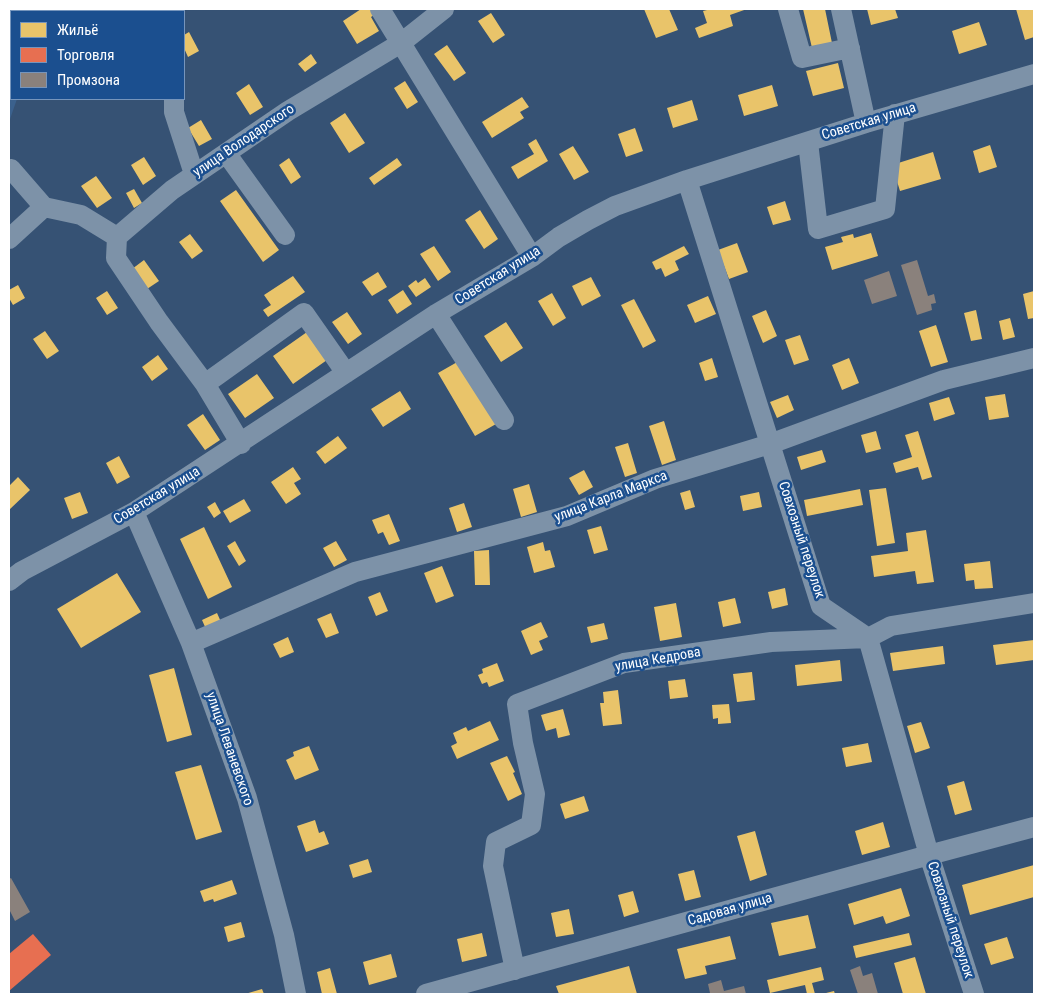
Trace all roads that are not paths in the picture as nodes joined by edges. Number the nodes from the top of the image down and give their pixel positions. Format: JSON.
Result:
{"nodes":[{"id":1,"x":380,"y":9,"type":"edge"},
{"id":2,"x":444,"y":9,"type":"edge"},
{"id":3,"x":788,"y":9,"type":"edge"},
{"id":4,"x":841,"y":9,"type":"edge"},
{"id":5,"x":401,"y":43,"type":"junction"},
{"id":6,"x":850,"y":48,"type":"junction"},
{"id":7,"x":1034,"y":74,"type":"edge"},
{"id":8,"x":174,"y":100,"type":"edge"},
{"id":9,"x":895,"y":114,"type":"junction"},
{"id":10,"x":866,"y":123,"type":"junction"},
{"id":11,"x":808,"y":142,"type":"junction"},
{"id":12,"x":226,"y":153,"type":"junction"},
{"id":13,"x":11,"y":169,"type":"dead end"},
{"id":14,"x":194,"y":174,"type":"junction"},
{"id":15,"x":687,"y":180,"type":"junction"},
{"id":16,"x":44,"y":207,"type":"junction"},
{"id":17,"x":285,"y":235,"type":"dead end"},
{"id":18,"x":117,"y":237,"type":"junction"},
{"id":19,"x":9,"y":239,"type":"edge"},
{"id":20,"x":532,"y":257,"type":"junction"},
{"id":21,"x":436,"y":314,"type":"junction"},
{"id":22,"x":1034,"y":358,"type":"edge"},
{"id":23,"x":346,"y":373,"type":"junction"},
{"id":24,"x":204,"y":384,"type":"junction"},
{"id":25,"x":504,"y":420,"type":"dead end"},
{"id":26,"x":241,"y":444,"type":"junction"},
{"id":27,"x":770,"y":444,"type":"junction"},
{"id":28,"x":134,"y":512,"type":"junction"},
{"id":29,"x":13,"y":572,"type":"edge"},
{"id":30,"x":1034,"y":603,"type":"edge"},
{"id":31,"x":868,"y":638,"type":"junction"},
{"id":32,"x":192,"y":643,"type":"junction"},
{"id":33,"x":1034,"y":827,"type":"edge"},
{"id":34,"x":929,"y":855,"type":"junction"},
{"id":35,"x":515,"y":970,"type":"junction"},
{"id":36,"x":296,"y":994,"type":"edge"},
{"id":37,"x":426,"y":994,"type":"edge"},
{"id":38,"x":974,"y":994,"type":"edge"}],
"edges":[{"from":1,"to":5,"type":"street"},
{"from":2,"to":5,"type":"street","name":"улица Володарского"},
{"from":3,"to":6,"type":"street"},
{"from":4,"to":6,"type":"street"},
{"from":5,"to":12,"type":"street","name":"улица Володарского"},
{"from":5,"to":20,"type":"street"},
{"from":6,"to":10,"type":"street"},
{"from":7,"to":9,"type":"street","name":"Советская улица"},
{"from":8,"to":14,"type":"street"},
{"from":9,"to":10,"type":"street","name":"Советская улица"},
{"from":9,"to":11,"type":"street"},
{"from":10,"to":11,"type":"street","name":"Советская улица"},
{"from":11,"to":15,"type":"street","name":"Советская улица"},
{"from":12,"to":14,"type":"street","name":"улица Володарского"},
{"from":12,"to":17,"type":"street"},
{"from":13,"to":16,"type":"street"},
{"from":14,"to":18,"type":"street","name":"улица Володарского"},
{"from":15,"to":20,"type":"street","name":"Советская улица"},
{"from":15,"to":27,"type":"street","name":"Совхозный переулок"},
{"from":16,"to":18,"type":"street"},
{"from":16,"to":19,"type":"street"},
{"from":18,"to":24,"type":"street"},
{"from":20,"to":21,"type":"street","name":"Советская улица"},
{"from":21,"to":23,"type":"street","name":"Советская улица"},
{"from":21,"to":25,"type":"street"},
{"from":22,"to":27,"type":"street","name":"улица Карла Маркса"},
{"from":23,"to":24,"type":"street"},
{"from":23,"to":26,"type":"street","name":"Советская улица"},
{"from":24,"to":26,"type":"street"},
{"from":26,"to":28,"type":"street","name":"Советская улица"},
{"from":27,"to":31,"type":"street","name":"Совхозный переулок"},
{"from":27,"to":32,"type":"street","name":"улица Карла Маркса"},
{"from":28,"to":29,"type":"street","name":"Советская улица"},
{"from":28,"to":32,"type":"street","name":"улица Леваневского"},
{"from":30,"to":31,"type":"street","name":"улица Кедрова"},
{"from":31,"to":34,"type":"street","name":"Совхозный переулок"},
{"from":31,"to":35,"type":"street","name":"улица Кедрова"},
{"from":32,"to":36,"type":"street","name":"улица Леваневского"},
{"from":33,"to":34,"type":"street","name":"Садовая улица"},
{"from":34,"to":35,"type":"street","name":"Садовая улица"},
{"from":34,"to":38,"type":"street","name":"Совхозный переулок"},
{"from":35,"to":37,"type":"street","name":"Садовая улица"}]}
